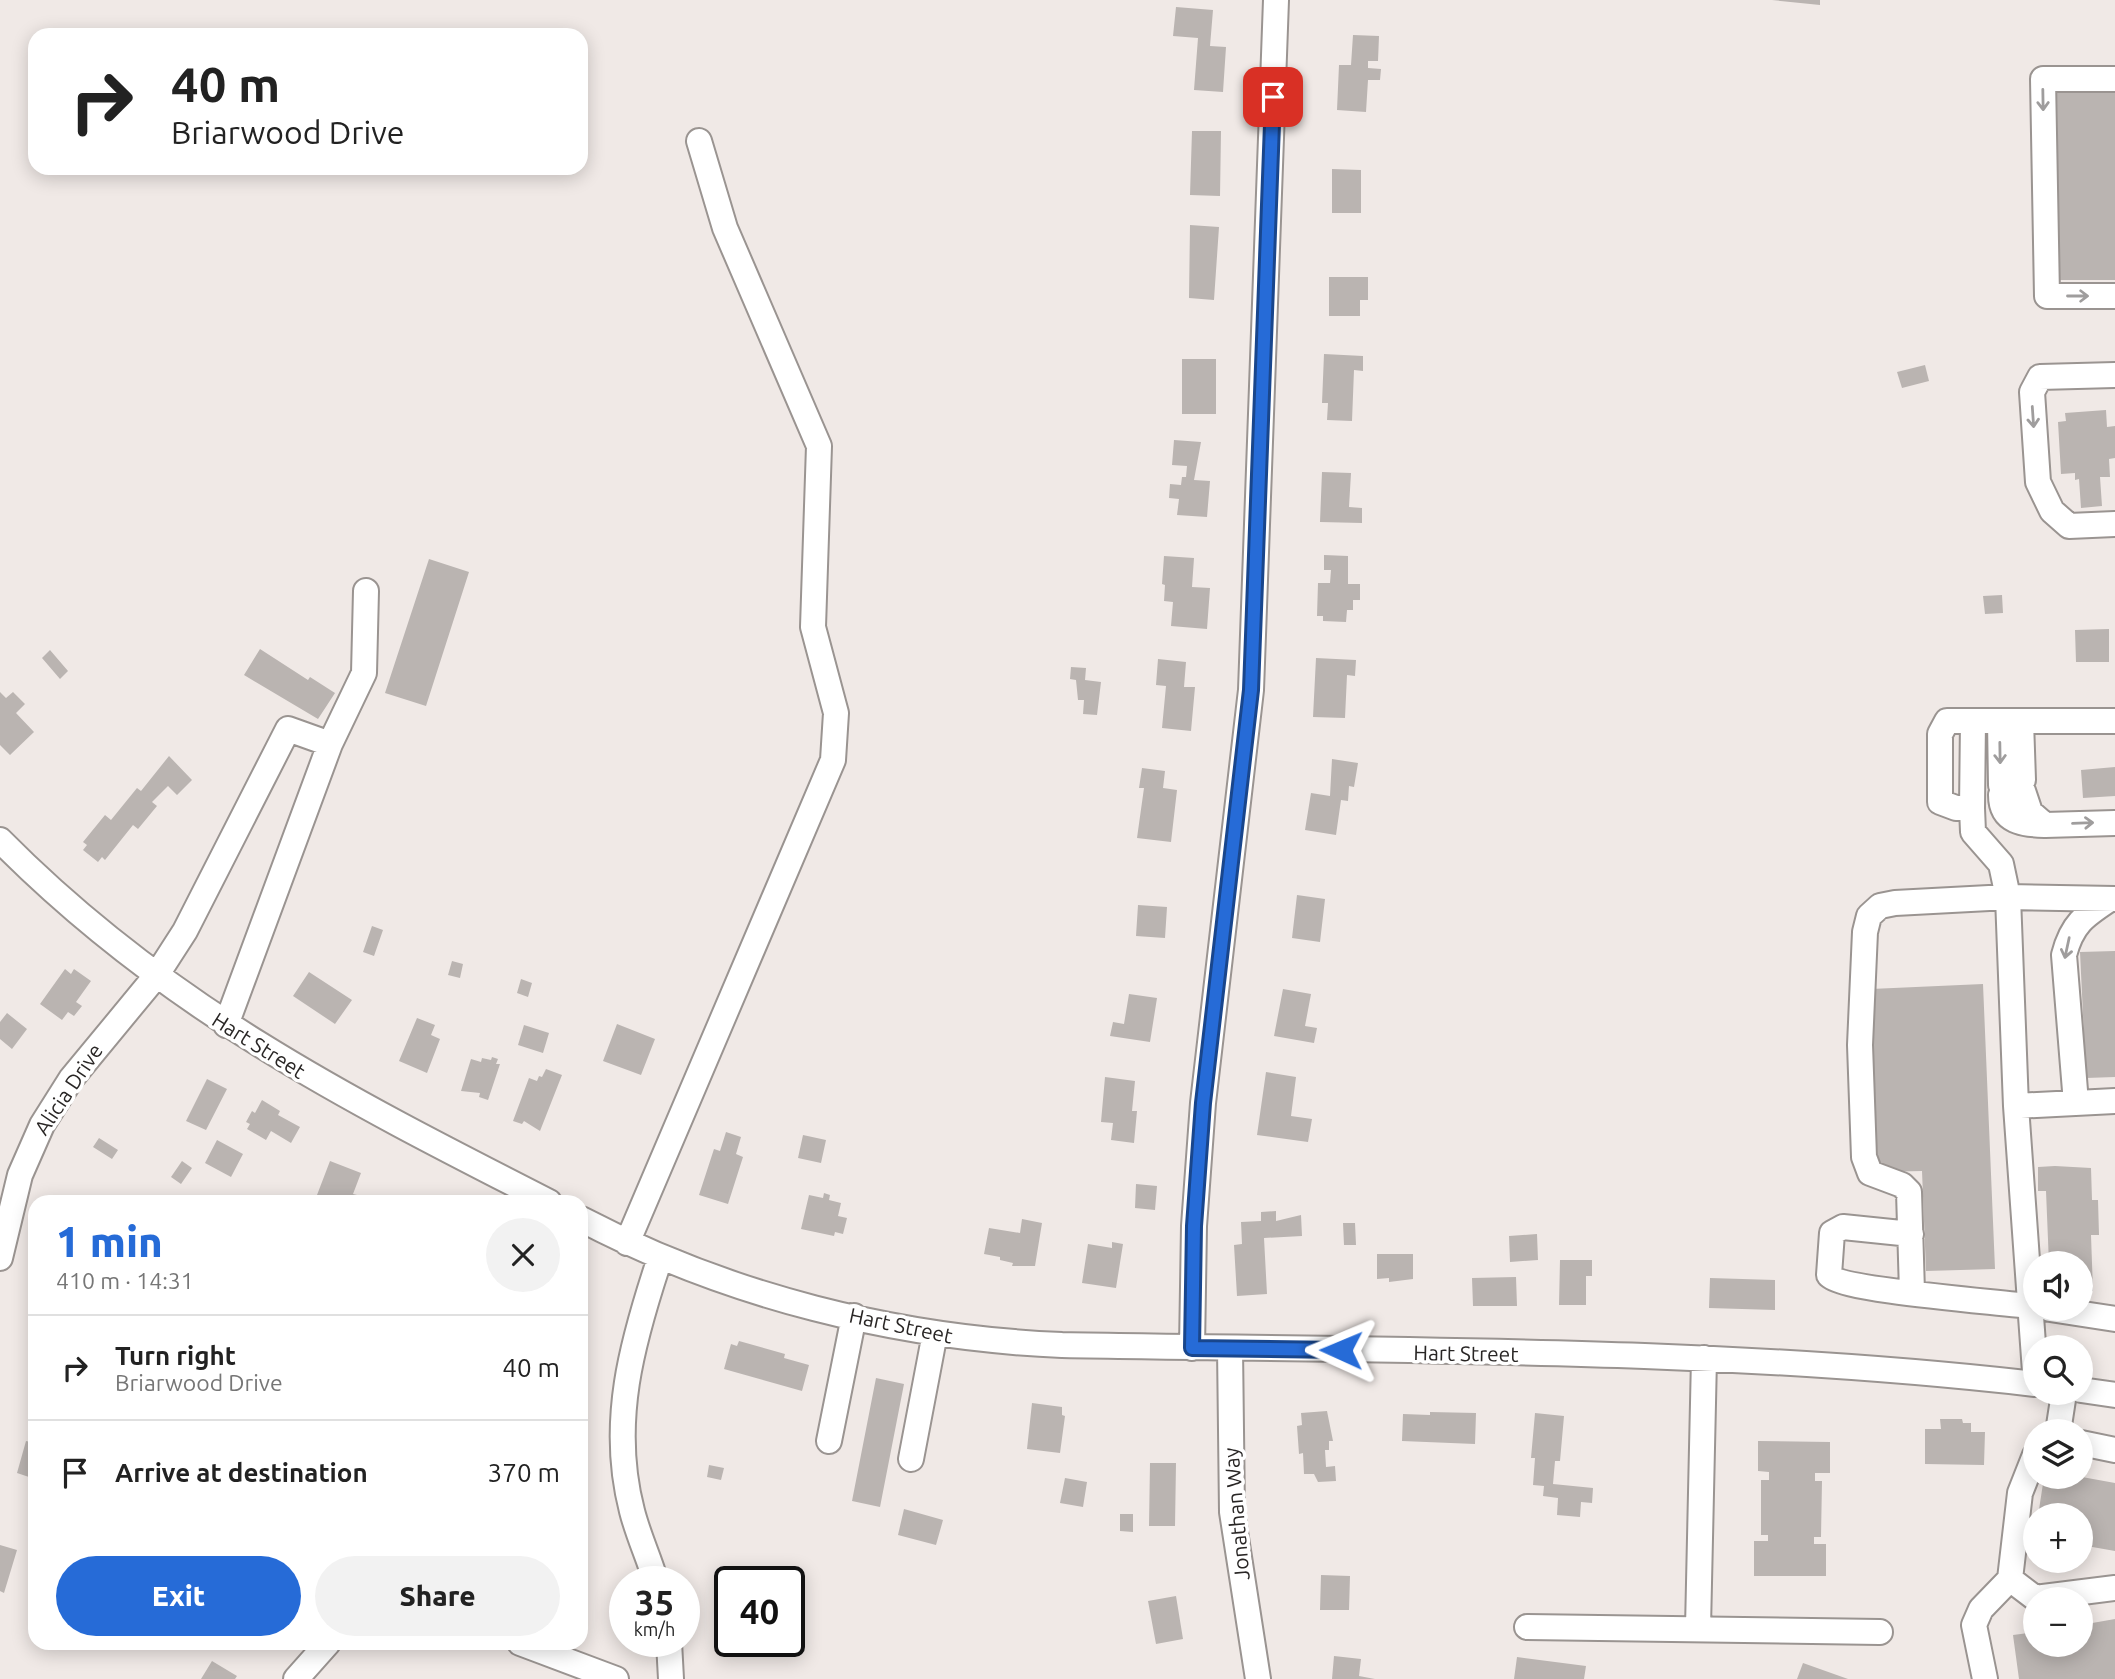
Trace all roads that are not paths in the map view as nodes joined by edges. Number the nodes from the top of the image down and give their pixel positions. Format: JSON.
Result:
{"nodes":[{"id":1,"x":1276,"y":0,"type":"edge"},
{"id":2,"x":2115,"y":79,"type":"edge"},
{"id":3,"x":699,"y":141,"type":"dead end"},
{"id":4,"x":2115,"y":296,"type":"edge"},
{"id":5,"x":2115,"y":375,"type":"edge"},
{"id":6,"x":2115,"y":524,"type":"edge"},
{"id":7,"x":366,"y":592,"type":"dead end"},
{"id":8,"x":1973,"y":721,"type":"junction"},
{"id":9,"x":2010,"y":721,"type":"junction"},
{"id":10,"x":2115,"y":721,"type":"edge"},
{"id":11,"x":330,"y":744,"type":"junction"},
{"id":12,"x":1972,"y":808,"type":"junction"},
{"id":13,"x":2115,"y":822,"type":"edge"},
{"id":14,"x":0,"y":840,"type":"edge"},
{"id":15,"x":2008,"y":897,"type":"junction"},
{"id":16,"x":2113,"y":899,"type":"edge"},
{"id":17,"x":156,"y":976,"type":"junction"},
{"id":18,"x":226,"y":1025,"type":"junction"},
{"id":19,"x":2115,"y":1101,"type":"edge"},
{"id":20,"x":2076,"y":1103,"type":"junction"},
{"id":21,"x":2016,"y":1106,"type":"junction"},
{"id":22,"x":535,"y":1195,"type":"edge"},
{"id":23,"x":588,"y":1223,"type":"edge"},
{"id":24,"x":1911,"y":1234,"type":"junction"},
{"id":25,"x":626,"y":1243,"type":"junction"},
{"id":26,"x":2032,"y":1251,"type":"edge"},
{"id":27,"x":0,"y":1258,"type":"edge"},
{"id":28,"x":660,"y":1258,"type":"junction"},
{"id":29,"x":1912,"y":1292,"type":"junction"},
{"id":30,"x":2023,"y":1305,"type":"edge"},
{"id":31,"x":854,"y":1316,"type":"junction"},
{"id":32,"x":2093,"y":1316,"type":"edge"},
{"id":33,"x":2115,"y":1320,"type":"edge"},
{"id":34,"x":935,"y":1333,"type":"junction"},
{"id":35,"x":1192,"y":1348,"type":"junction"},
{"id":36,"x":1230,"y":1348,"type":"junction"},
{"id":37,"x":1704,"y":1358,"type":"junction"},
{"id":38,"x":2023,"y":1383,"type":"edge"},
{"id":39,"x":2093,"y":1392,"type":"edge"},
{"id":40,"x":2115,"y":1395,"type":"edge"},
{"id":41,"x":829,"y":1441,"type":"dead end"},
{"id":42,"x":2093,"y":1445,"type":"edge"},
{"id":43,"x":2115,"y":1450,"type":"edge"},
{"id":44,"x":911,"y":1460,"type":"dead end"},
{"id":45,"x":2023,"y":1485,"type":"edge"},
{"id":46,"x":651,"y":1566,"type":"edge"},
{"id":47,"x":2010,"y":1579,"type":"junction"},
{"id":48,"x":2115,"y":1588,"type":"edge"},
{"id":49,"x":1527,"y":1627,"type":"dead end"},
{"id":50,"x":1698,"y":1628,"type":"junction"},
{"id":51,"x":1880,"y":1632,"type":"dead end"},
{"id":52,"x":322,"y":1650,"type":"edge"},
{"id":53,"x":534,"y":1650,"type":"edge"},
{"id":54,"x":670,"y":1657,"type":"edge"},
{"id":55,"x":574,"y":1670,"type":"edge"},
{"id":56,"x":296,"y":1679,"type":"edge"},
{"id":57,"x":616,"y":1679,"type":"edge"},
{"id":58,"x":671,"y":1679,"type":"edge"},
{"id":59,"x":1258,"y":1679,"type":"edge"},
{"id":60,"x":1984,"y":1679,"type":"edge"}],
"edges":[{"from":1,"to":35,"type":"street"},
{"from":2,"to":4,"type":"street","one_way":true},
{"from":3,"to":25,"type":"street"},
{"from":5,"to":6,"type":"street","one_way":true},
{"from":7,"to":11,"type":"street"},
{"from":8,"to":9,"type":"street"},
{"from":8,"to":12,"type":"street"},
{"from":8,"to":12,"type":"street"},
{"from":9,"to":10,"type":"street"},
{"from":9,"to":13,"type":"street","one_way":true},
{"from":11,"to":17,"type":"street","name":"Alicia Drive"},
{"from":11,"to":18,"type":"street"},
{"from":12,"to":15,"type":"street"},
{"from":14,"to":17,"type":"street","name":"Hart Street"},
{"from":15,"to":16,"type":"street"},
{"from":15,"to":21,"type":"street"},
{"from":15,"to":24,"type":"street"},
{"from":16,"to":20,"type":"street","one_way":true},
{"from":17,"to":18,"type":"street","name":"Hart Street"},
{"from":17,"to":27,"type":"street","name":"Alicia Drive"},
{"from":18,"to":22,"type":"street","name":"Hart Street"},
{"from":19,"to":20,"type":"street"},
{"from":20,"to":21,"type":"street"},
{"from":21,"to":26,"type":"street"},
{"from":23,"to":25,"type":"street","name":"Hart Street"},
{"from":24,"to":29,"type":"street"},
{"from":24,"to":29,"type":"street"},
{"from":25,"to":28,"type":"street","name":"Hart Street"},
{"from":28,"to":31,"type":"street","name":"Hart Street"},
{"from":28,"to":46,"type":"street"},
{"from":29,"to":30,"type":"street"},
{"from":31,"to":34,"type":"street","name":"Hart Street"},
{"from":31,"to":41,"type":"street"},
{"from":32,"to":33,"type":"street"},
{"from":34,"to":35,"type":"street","name":"Hart Street"},
{"from":34,"to":44,"type":"street"},
{"from":35,"to":36,"type":"street","name":"Hart Street"},
{"from":36,"to":37,"type":"street","name":"Hart Street"},
{"from":36,"to":59,"type":"street","name":"Jonathan Way"},
{"from":37,"to":38,"type":"street","name":"Hart Street"},
{"from":37,"to":50,"type":"street"},
{"from":39,"to":40,"type":"street"},
{"from":42,"to":43,"type":"street"},
{"from":45,"to":47,"type":"street"},
{"from":47,"to":48,"type":"street"},
{"from":47,"to":60,"type":"street"},
{"from":49,"to":50,"type":"street"},
{"from":50,"to":51,"type":"street"},
{"from":52,"to":56,"type":"street"},
{"from":53,"to":55,"type":"street"},
{"from":54,"to":58,"type":"street"},
{"from":55,"to":57,"type":"street"}]}
